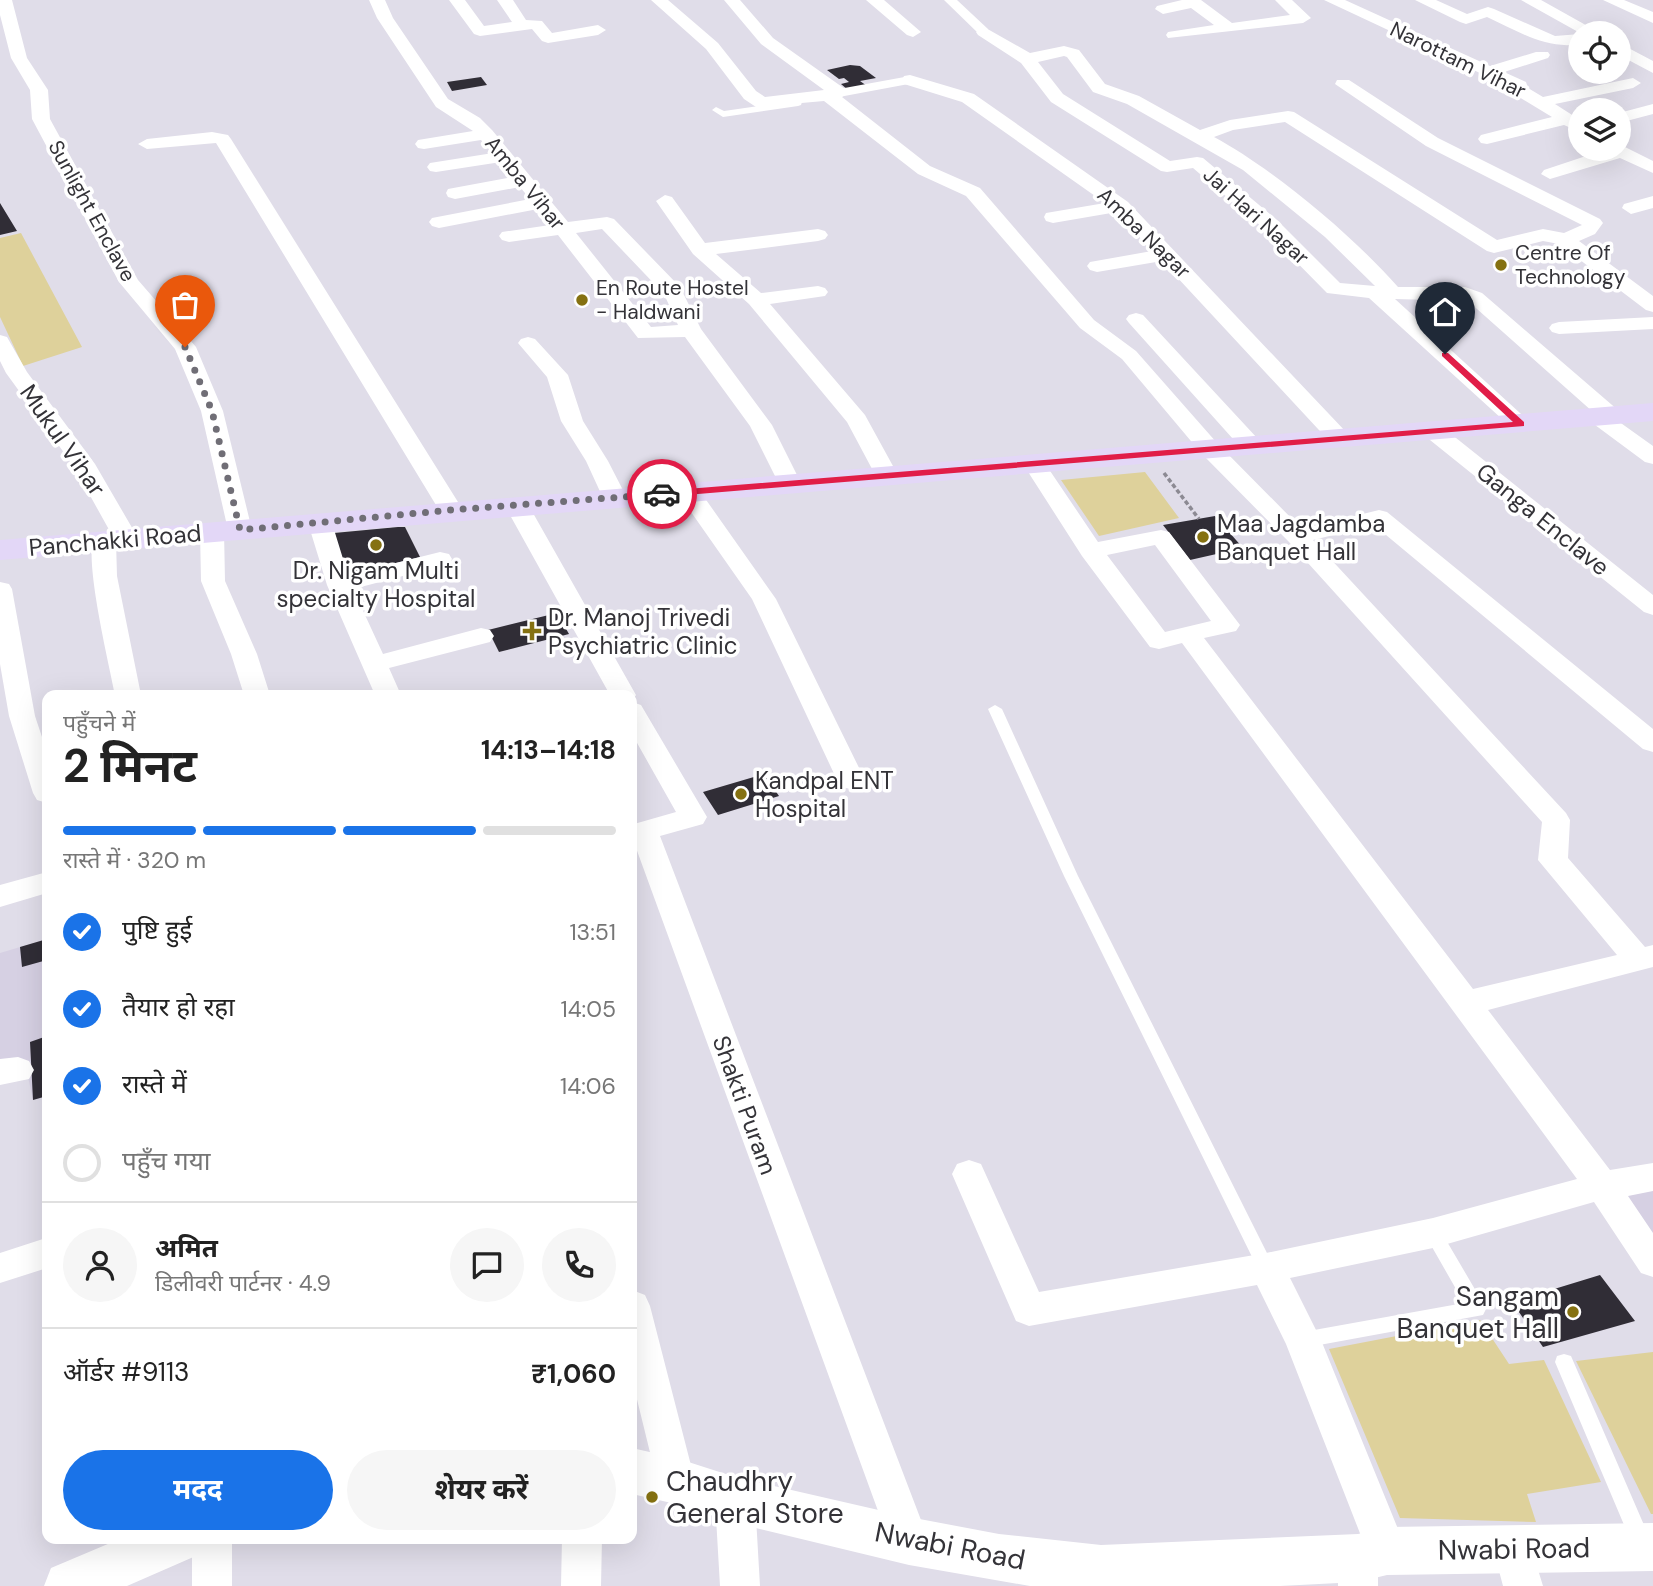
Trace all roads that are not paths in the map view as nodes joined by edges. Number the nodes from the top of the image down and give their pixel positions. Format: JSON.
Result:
{"nodes":[{"id":1,"x":4,"y":0,"type":"edge"},
{"id":2,"x":377,"y":0,"type":"edge"},
{"id":3,"x":457,"y":0,"type":"edge"},
{"id":4,"x":505,"y":0,"type":"edge"},
{"id":5,"x":659,"y":0,"type":"edge"},
{"id":6,"x":733,"y":0,"type":"edge"},
{"id":7,"x":874,"y":0,"type":"edge"},
{"id":8,"x":950,"y":0,"type":"edge"},
{"id":9,"x":1283,"y":0,"type":"edge"},
{"id":10,"x":1332,"y":0,"type":"edge"},
{"id":11,"x":1423,"y":0,"type":"edge"},
{"id":12,"x":1529,"y":0,"type":"edge"},
{"id":13,"x":1611,"y":0,"type":"edge"},
{"id":14,"x":1193,"y":1,"type":"edge"},
{"id":15,"x":1163,"y":9,"type":"dead end"},
{"id":16,"x":1653,"y":18,"type":"edge"},
{"id":17,"x":1569,"y":21,"type":"edge"},
{"id":18,"x":522,"y":26,"type":"junction"},
{"id":19,"x":1230,"y":28,"type":"junction"},
{"id":20,"x":598,"y":30,"type":"dead end"},
{"id":21,"x":913,"y":32,"type":"dead end"},
{"id":22,"x":984,"y":32,"type":"joint"},
{"id":23,"x":1174,"y":36,"type":"dead end"},
{"id":24,"x":1568,"y":40,"type":"edge"},
{"id":25,"x":1542,"y":55,"type":"dead end"},
{"id":26,"x":1631,"y":55,"type":"edge"},
{"id":27,"x":1027,"y":59,"type":"junction"},
{"id":28,"x":1653,"y":68,"type":"edge"},
{"id":29,"x":1488,"y":72,"type":"junction"},
{"id":30,"x":910,"y":80,"type":"joint"},
{"id":31,"x":1633,"y":83,"type":"dead end"},
{"id":32,"x":1343,"y":84,"type":"dead end"},
{"id":33,"x":834,"y":94,"type":"junction"},
{"id":34,"x":799,"y":99,"type":"junction"},
{"id":35,"x":1541,"y":102,"type":"junction"},
{"id":36,"x":1653,"y":108,"type":"edge"},
{"id":37,"x":716,"y":110,"type":"dead end"},
{"id":38,"x":1631,"y":114,"type":"edge"},
{"id":39,"x":1568,"y":119,"type":"edge"},
{"id":40,"x":1568,"y":124,"type":"edge"},
{"id":41,"x":486,"y":134,"type":"junction"},
{"id":42,"x":1199,"y":135,"type":"junction"},
{"id":43,"x":1488,"y":139,"type":"dead end"},
{"id":44,"x":147,"y":144,"type":"dead end"},
{"id":45,"x":425,"y":144,"type":"dead end"},
{"id":46,"x":1631,"y":153,"type":"edge"},
{"id":47,"x":1653,"y":153,"type":"edge"},
{"id":48,"x":506,"y":156,"type":"junction"},
{"id":49,"x":1631,"y":157,"type":"edge"},
{"id":50,"x":1595,"y":161,"type":"edge"},
{"id":51,"x":436,"y":167,"type":"dead end"},
{"id":52,"x":1653,"y":168,"type":"edge"},
{"id":53,"x":1550,"y":174,"type":"dead end"},
{"id":54,"x":526,"y":180,"type":"junction"},
{"id":55,"x":455,"y":194,"type":"dead end"},
{"id":56,"x":665,"y":201,"type":"dead end"},
{"id":57,"x":1653,"y":202,"type":"edge"},
{"id":58,"x":541,"y":203,"type":"junction"},
{"id":59,"x":1121,"y":206,"type":"junction"},
{"id":60,"x":1631,"y":208,"type":"dead end"},
{"id":61,"x":1053,"y":218,"type":"dead end"},
{"id":62,"x":439,"y":222,"type":"dead end"},
{"id":63,"x":562,"y":229,"type":"junction"},
{"id":64,"x":818,"y":234,"type":"dead end"},
{"id":65,"x":509,"y":236,"type":"dead end"},
{"id":66,"x":1565,"y":239,"type":"junction"},
{"id":67,"x":699,"y":250,"type":"junction"},
{"id":68,"x":1168,"y":254,"type":"junction"},
{"id":69,"x":1097,"y":266,"type":"dead end"},
{"id":70,"x":818,"y":292,"type":"dead end"},
{"id":71,"x":1384,"y":292,"type":"junction"},
{"id":72,"x":756,"y":300,"type":"junction"},
{"id":73,"x":1653,"y":309,"type":"edge"},
{"id":74,"x":1136,"y":319,"type":"dead end"},
{"id":75,"x":1559,"y":328,"type":"dead end"},
{"id":76,"x":691,"y":330,"type":"junction"},
{"id":77,"x":0,"y":341,"type":"edge"},
{"id":78,"x":528,"y":343,"type":"dead end"},
{"id":79,"x":1653,"y":412,"type":"edge"},
{"id":80,"x":1605,"y":416,"type":"junction"},
{"id":81,"x":1521,"y":424,"type":"junction"},
{"id":82,"x":1433,"y":430,"type":"junction"},
{"id":83,"x":1339,"y":438,"type":"junction"},
{"id":84,"x":1250,"y":444,"type":"junction"},
{"id":85,"x":1209,"y":448,"type":"junction"},
{"id":86,"x":1653,"y":457,"type":"edge"},
{"id":87,"x":1034,"y":464,"type":"junction"},
{"id":88,"x":887,"y":477,"type":"junction"},
{"id":89,"x":790,"y":485,"type":"junction"},
{"id":90,"x":689,"y":492,"type":"junction"},
{"id":91,"x":615,"y":498,"type":"junction"},
{"id":92,"x":517,"y":506,"type":"junction"},
{"id":93,"x":451,"y":510,"type":"junction"},
{"id":94,"x":320,"y":523,"type":"junction"},
{"id":95,"x":226,"y":531,"type":"junction"},
{"id":96,"x":1297,"y":537,"type":"junction"},
{"id":97,"x":115,"y":539,"type":"junction"},
{"id":98,"x":0,"y":550,"type":"edge"},
{"id":99,"x":1091,"y":551,"type":"junction"},
{"id":100,"x":440,"y":559,"type":"dead end"},
{"id":101,"x":339,"y":584,"type":"junction"},
{"id":102,"x":0,"y":589,"type":"edge"},
{"id":103,"x":1653,"y":607,"type":"edge"},
{"id":104,"x":1188,"y":634,"type":"junction"},
{"id":105,"x":481,"y":636,"type":"dead end"},
{"id":106,"x":375,"y":664,"type":"junction"},
{"id":107,"x":127,"y":690,"type":"edge"},
{"id":108,"x":255,"y":690,"type":"edge"},
{"id":109,"x":386,"y":690,"type":"edge"},
{"id":110,"x":620,"y":690,"type":"edge"},
{"id":111,"x":995,"y":709,"type":"dead end"},
{"id":112,"x":637,"y":720,"type":"edge"},
{"id":113,"x":1653,"y":743,"type":"edge"},
{"id":114,"x":42,"y":778,"type":"edge"},
{"id":115,"x":851,"y":780,"type":"dead end"},
{"id":116,"x":42,"y":884,"type":"edge"},
{"id":117,"x":0,"y":896,"type":"edge"},
{"id":118,"x":1646,"y":957,"type":"edge"},
{"id":119,"x":1466,"y":1003,"type":"junction"},
{"id":120,"x":969,"y":1174,"type":"dead end"},
{"id":121,"x":1653,"y":1177,"type":"edge"},
{"id":122,"x":1602,"y":1186,"type":"junction"},
{"id":123,"x":1433,"y":1233,"type":"junction"},
{"id":124,"x":42,"y":1255,"type":"edge"},
{"id":125,"x":1653,"y":1262,"type":"edge"},
{"id":126,"x":0,"y":1268,"type":"edge"},
{"id":127,"x":1266,"y":1268,"type":"junction"},
{"id":128,"x":1303,"y":1340,"type":"junction"},
{"id":129,"x":637,"y":1345,"type":"edge"},
{"id":130,"x":1564,"y":1362,"type":"dead end"},
{"id":131,"x":654,"y":1476,"type":"edge"},
{"id":132,"x":735,"y":1500,"type":"junction"},
{"id":133,"x":909,"y":1541,"type":"junction"},
{"id":134,"x":212,"y":1544,"type":"edge"},
{"id":135,"x":582,"y":1544,"type":"edge"},
{"id":136,"x":1648,"y":1546,"type":"edge"},
{"id":137,"x":1368,"y":1565,"type":"edge"},
{"id":138,"x":1518,"y":1567,"type":"edge"},
{"id":139,"x":1101,"y":1578,"type":"edge"},
{"id":140,"x":212,"y":1586,"type":"edge"},
{"id":141,"x":581,"y":1586,"type":"edge"},
{"id":142,"x":740,"y":1586,"type":"edge"}],
"edges":[{"from":1,"to":95,"type":"street","name":"Sunlight Enclave"},
{"from":2,"to":41,"type":"street","name":"Amba Vihar"},
{"from":3,"to":18,"type":"street"},
{"from":4,"to":18,"type":"street"},
{"from":5,"to":34,"type":"street"},
{"from":6,"to":33,"type":"street"},
{"from":7,"to":21,"type":"street"},
{"from":8,"to":22,"type":"street","name":"Jai Hari Nagar"},
{"from":9,"to":19,"type":"street"},
{"from":10,"to":29,"type":"street","name":"Narottam Vihar"},
{"from":11,"to":24,"type":"street"},
{"from":12,"to":17,"type":"street"},
{"from":13,"to":16,"type":"street"},
{"from":14,"to":15,"type":"street"},
{"from":14,"to":19,"type":"street"},
{"from":18,"to":20,"type":"street"},
{"from":19,"to":23,"type":"street"},
{"from":22,"to":27,"type":"street","name":"Jai Hari Nagar"},
{"from":25,"to":29,"type":"street"},
{"from":26,"to":28,"type":"street"},
{"from":27,"to":42,"type":"street"},
{"from":27,"to":71,"type":"street","name":"Jai Hari Nagar"},
{"from":29,"to":35,"type":"street","name":"Narottam Vihar"},
{"from":30,"to":33,"type":"street"},
{"from":30,"to":59,"type":"street","name":"Amba Nagar"},
{"from":31,"to":35,"type":"street"},
{"from":32,"to":66,"type":"street"},
{"from":33,"to":34,"type":"street"},
{"from":33,"to":85,"type":"street"},
{"from":34,"to":37,"type":"lane"},
{"from":35,"to":39,"type":"street","name":"Narottam Vihar"},
{"from":36,"to":38,"type":"street"},
{"from":40,"to":43,"type":"street"},
{"from":41,"to":45,"type":"street"},
{"from":41,"to":48,"type":"street","name":"Amba Vihar"},
{"from":42,"to":66,"type":"street"},
{"from":42,"to":71,"type":"street"},
{"from":44,"to":93,"type":"street"},
{"from":46,"to":47,"type":"street"},
{"from":48,"to":51,"type":"street"},
{"from":48,"to":54,"type":"street","name":"Amba Vihar"},
{"from":49,"to":52,"type":"street"},
{"from":50,"to":53,"type":"street"},
{"from":54,"to":55,"type":"street"},
{"from":54,"to":58,"type":"street","name":"Amba Vihar"},
{"from":56,"to":67,"type":"street"},
{"from":57,"to":60,"type":"street"},
{"from":58,"to":62,"type":"street"},
{"from":58,"to":63,"type":"street","name":"Amba Vihar"},
{"from":59,"to":61,"type":"street"},
{"from":59,"to":68,"type":"street","name":"Amba Nagar"},
{"from":63,"to":65,"type":"street"},
{"from":63,"to":76,"type":"street","name":"Amba Vihar"},
{"from":63,"to":76,"type":"street"},
{"from":64,"to":67,"type":"street"},
{"from":66,"to":73,"type":"street"},
{"from":67,"to":72,"type":"street"},
{"from":68,"to":69,"type":"street"},
{"from":68,"to":83,"type":"street","name":"Amba Nagar"},
{"from":70,"to":72,"type":"street"},
{"from":71,"to":80,"type":"street"},
{"from":71,"to":81,"type":"street"},
{"from":72,"to":88,"type":"street"},
{"from":73,"to":75,"type":"street"},
{"from":74,"to":84,"type":"street"},
{"from":76,"to":89,"type":"street"},
{"from":77,"to":97,"type":"street","name":"Mukul Vihar"},
{"from":78,"to":91,"type":"street"},
{"from":79,"to":80,"type":"main road","name":"Panchakki Road"},
{"from":80,"to":81,"type":"main road","name":"Panchakki Road"},
{"from":80,"to":86,"type":"street"},
{"from":81,"to":82,"type":"main road","name":"Panchakki Road"},
{"from":82,"to":83,"type":"main road","name":"Panchakki Road"},
{"from":82,"to":103,"type":"street","name":"Ganga Enclave"},
{"from":83,"to":84,"type":"main road","name":"Panchakki Road"},
{"from":84,"to":85,"type":"main road","name":"Panchakki Road"},
{"from":85,"to":87,"type":"main road","name":"Panchakki Road"},
{"from":85,"to":96,"type":"street"},
{"from":87,"to":88,"type":"main road","name":"Panchakki Road"},
{"from":87,"to":99,"type":"street"},
{"from":88,"to":89,"type":"main road","name":"Panchakki Road"},
{"from":89,"to":90,"type":"main road","name":"Panchakki Road"},
{"from":90,"to":91,"type":"main road","name":"Panchakki Road"},
{"from":90,"to":115,"type":"street"},
{"from":91,"to":92,"type":"main road","name":"Panchakki Road"},
{"from":92,"to":93,"type":"main road","name":"Panchakki Road"},
{"from":92,"to":110,"type":"street"},
{"from":93,"to":94,"type":"main road","name":"Panchakki Road"},
{"from":94,"to":95,"type":"main road","name":"Panchakki Road"},
{"from":94,"to":101,"type":"street"},
{"from":95,"to":97,"type":"main road","name":"Panchakki Road"},
{"from":95,"to":108,"type":"street","name":"Sunlight Enclave"},
{"from":96,"to":113,"type":"street"},
{"from":96,"to":118,"type":"street"},
{"from":97,"to":98,"type":"main road","name":"Panchakki Road"},
{"from":97,"to":107,"type":"street"},
{"from":99,"to":104,"type":"street"},
{"from":99,"to":104,"type":"street"},
{"from":100,"to":101,"type":"street"},
{"from":101,"to":106,"type":"street"},
{"from":102,"to":114,"type":"street"},
{"from":104,"to":119,"type":"street"},
{"from":105,"to":106,"type":"street"},
{"from":106,"to":109,"type":"street"},
{"from":111,"to":127,"type":"lane"},
{"from":112,"to":133,"type":"street","name":"Shakti Puram"},
{"from":116,"to":117,"type":"street"},
{"from":118,"to":119,"type":"street"},
{"from":119,"to":122,"type":"street"},
{"from":120,"to":127,"type":"street"},
{"from":121,"to":122,"type":"street"},
{"from":122,"to":123,"type":"street"},
{"from":122,"to":125,"type":"street"},
{"from":123,"to":127,"type":"street"},
{"from":123,"to":128,"type":"lane"},
{"from":124,"to":126,"type":"street"},
{"from":127,"to":128,"type":"street"},
{"from":128,"to":137,"type":"street"},
{"from":129,"to":131,"type":"street"},
{"from":130,"to":136,"type":"lane"},
{"from":131,"to":132,"type":"street","name":"Nwabi Road"},
{"from":132,"to":133,"type":"street","name":"Nwabi Road"},
{"from":132,"to":142,"type":"street"},
{"from":133,"to":139,"type":"street","name":"Nwabi Road"},
{"from":134,"to":140,"type":"street"},
{"from":135,"to":141,"type":"street"},
{"from":136,"to":138,"type":"street","name":"Nwabi Road"},
{"from":137,"to":138,"type":"street","name":"Nwabi Road"},
{"from":137,"to":139,"type":"street","name":"Nwabi Road"}]}
